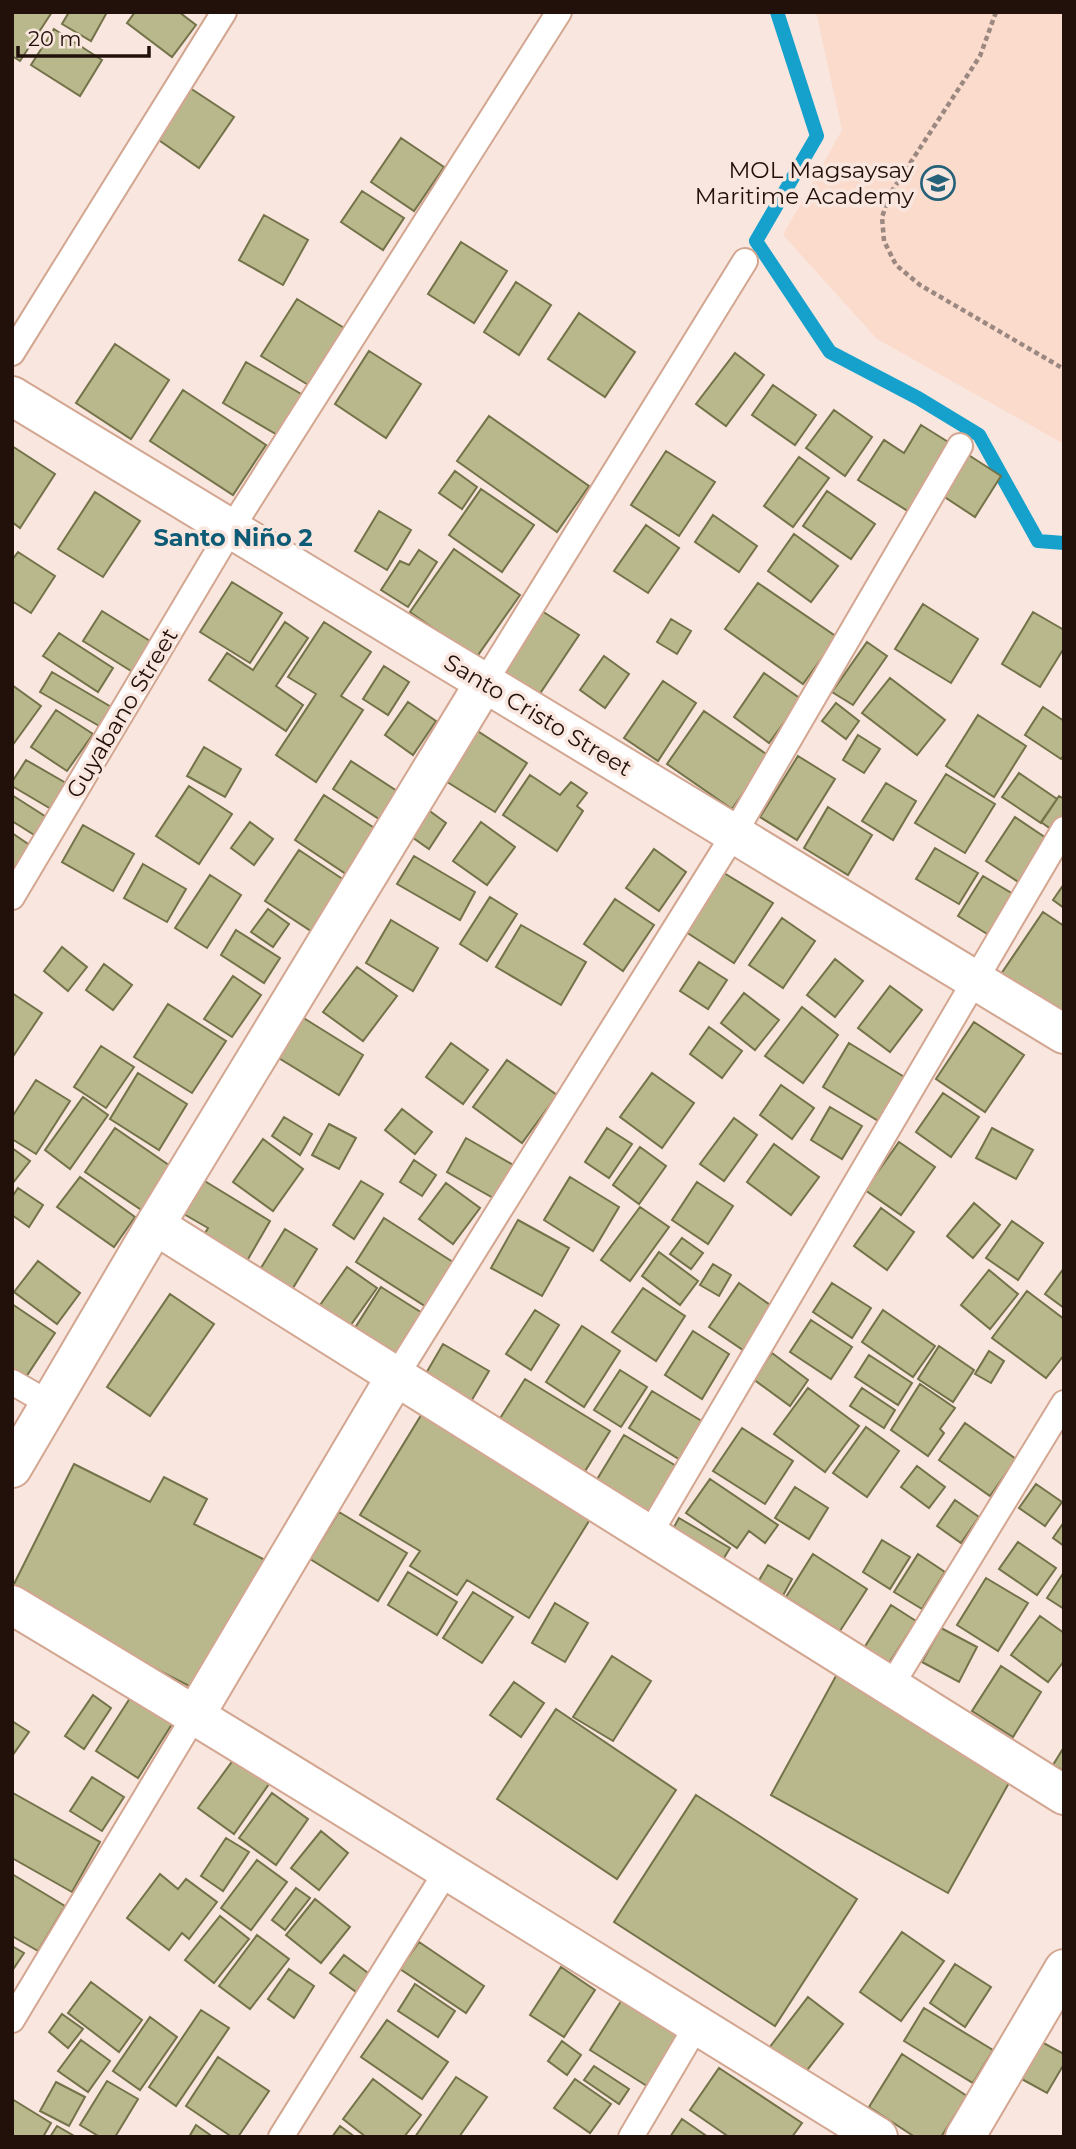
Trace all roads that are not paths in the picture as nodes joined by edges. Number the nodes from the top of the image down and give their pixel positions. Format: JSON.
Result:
{"nodes":[{"id":1,"x":224,"y":12,"type":"edge"},
{"id":2,"x":559,"y":12,"type":"edge"},
{"id":3,"x":744,"y":261,"type":"dead end"},
{"id":4,"x":12,"y":353,"type":"edge"},
{"id":5,"x":12,"y":396,"type":"edge"},
{"id":6,"x":960,"y":446,"type":"dead end"},
{"id":7,"x":232,"y":529,"type":"junction"},
{"id":8,"x":485,"y":682,"type":"junction"},
{"id":9,"x":1064,"y":829,"type":"edge"},
{"id":10,"x":734,"y":834,"type":"junction"},
{"id":11,"x":12,"y":897,"type":"edge"},
{"id":12,"x":975,"y":980,"type":"junction"},
{"id":13,"x":1064,"y":1034,"type":"edge"},
{"id":14,"x":155,"y":1225,"type":"junction"},
{"id":15,"x":396,"y":1376,"type":"junction"},
{"id":16,"x":12,"y":1382,"type":"edge"},
{"id":17,"x":1064,"y":1403,"type":"edge"},
{"id":18,"x":50,"y":1404,"type":"junction"},
{"id":19,"x":12,"y":1468,"type":"edge"},
{"id":20,"x":649,"y":1535,"type":"junction"},
{"id":21,"x":12,"y":1605,"type":"edge"},
{"id":22,"x":891,"y":1686,"type":"junction"},
{"id":23,"x":195,"y":1714,"type":"junction"},
{"id":24,"x":1064,"y":1795,"type":"edge"},
{"id":25,"x":446,"y":1871,"type":"junction"},
{"id":26,"x":1064,"y":1969,"type":"edge"},
{"id":27,"x":12,"y":2020,"type":"edge"},
{"id":28,"x":697,"y":2025,"type":"junction"},
{"id":29,"x":281,"y":2137,"type":"edge"},
{"id":30,"x":631,"y":2137,"type":"edge"},
{"id":31,"x":878,"y":2137,"type":"edge"},
{"id":32,"x":965,"y":2137,"type":"edge"}],
"edges":[{"from":1,"to":4,"type":"lane"},
{"from":2,"to":7,"type":"lane","name":"Guyabano Street"},
{"from":3,"to":8,"type":"lane"},
{"from":5,"to":7,"type":"street","name":"Santo Cristo Street"},
{"from":6,"to":10,"type":"lane"},
{"from":7,"to":8,"type":"street","name":"Santo Cristo Street"},
{"from":7,"to":11,"type":"lane","name":"Guyabano Street"},
{"from":8,"to":10,"type":"street","name":"Santo Cristo Street"},
{"from":8,"to":14,"type":"street"},
{"from":9,"to":12,"type":"lane"},
{"from":10,"to":12,"type":"street","name":"Santo Cristo Street"},
{"from":10,"to":15,"type":"lane"},
{"from":12,"to":13,"type":"street","name":"Santo Cristo Street"},
{"from":12,"to":20,"type":"lane"},
{"from":14,"to":15,"type":"street"},
{"from":14,"to":18,"type":"street"},
{"from":15,"to":20,"type":"street"},
{"from":15,"to":23,"type":"street"},
{"from":16,"to":18,"type":"lane"},
{"from":17,"to":22,"type":"lane"},
{"from":18,"to":19,"type":"street"},
{"from":20,"to":22,"type":"street"},
{"from":21,"to":23,"type":"street"},
{"from":22,"to":24,"type":"street"},
{"from":23,"to":25,"type":"street"},
{"from":23,"to":27,"type":"lane"},
{"from":25,"to":28,"type":"street"},
{"from":25,"to":29,"type":"lane"},
{"from":26,"to":32,"type":"street"},
{"from":28,"to":30,"type":"lane"},
{"from":28,"to":31,"type":"street"}]}
